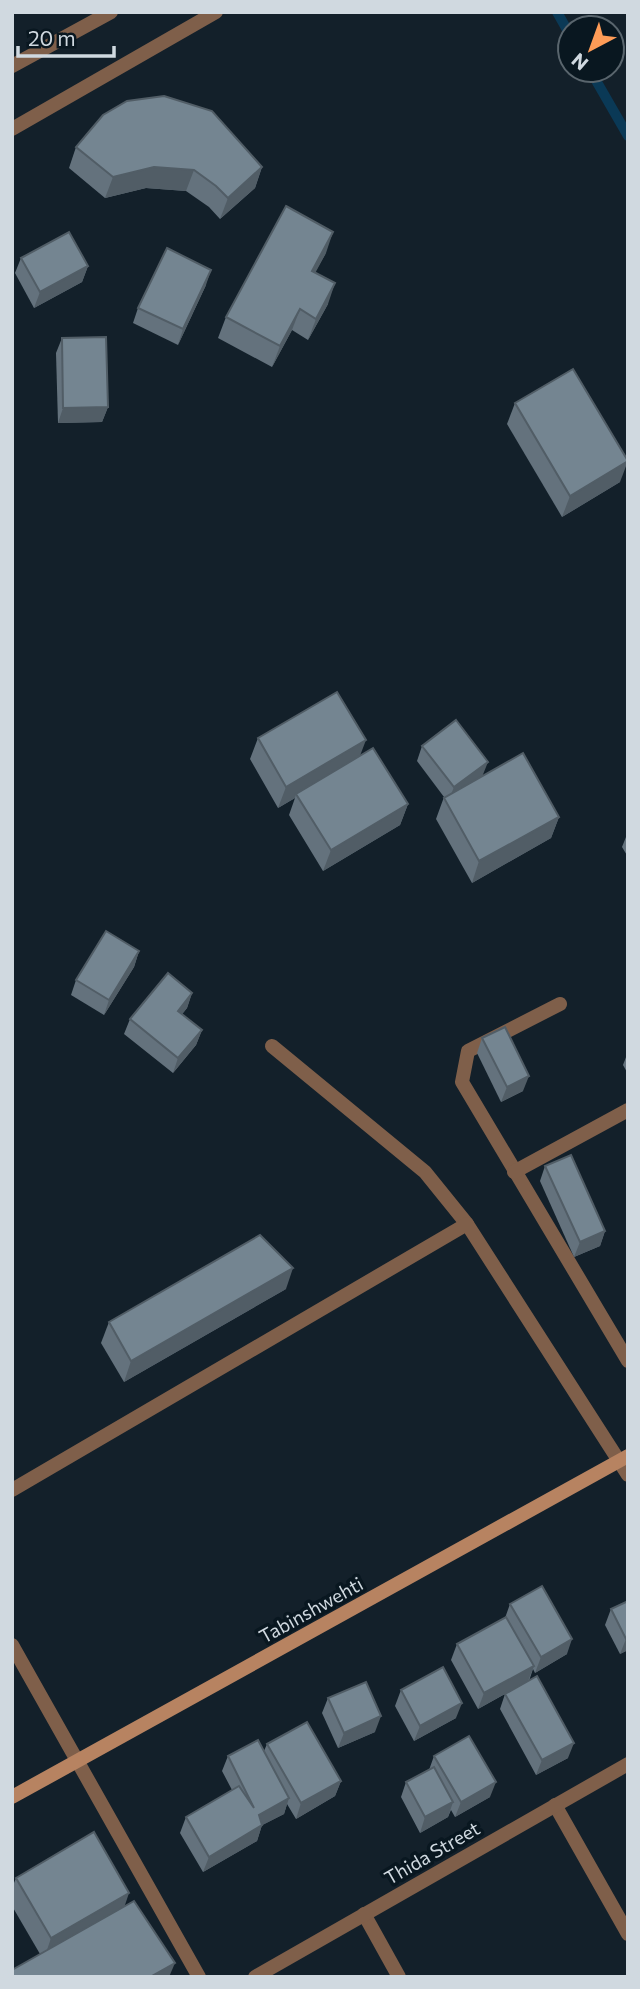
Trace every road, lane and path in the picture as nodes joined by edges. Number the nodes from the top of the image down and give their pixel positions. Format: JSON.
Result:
{"nodes":[{"id":1,"x":111,"y":12,"type":"edge"},
{"id":2,"x":215,"y":12,"type":"edge"},
{"id":3,"x":12,"y":66,"type":"edge"},
{"id":4,"x":12,"y":129,"type":"edge"},
{"id":5,"x":560,"y":1004,"type":"dead end"},
{"id":6,"x":272,"y":1046,"type":"dead end"},
{"id":7,"x":628,"y":1110,"type":"edge"},
{"id":8,"x":514,"y":1172,"type":"junction"},
{"id":9,"x":467,"y":1224,"type":"junction"},
{"id":10,"x":628,"y":1362,"type":"edge"},
{"id":11,"x":624,"y":1459,"type":"edge"},
{"id":12,"x":628,"y":1475,"type":"edge"},
{"id":13,"x":12,"y":1490,"type":"edge"},
{"id":14,"x":12,"y":1645,"type":"edge"},
{"id":15,"x":77,"y":1762,"type":"junction"},
{"id":16,"x":628,"y":1764,"type":"edge"},
{"id":17,"x":12,"y":1797,"type":"edge"},
{"id":18,"x":555,"y":1805,"type":"junction"},
{"id":19,"x":364,"y":1914,"type":"junction"},
{"id":20,"x":628,"y":1934,"type":"edge"},
{"id":21,"x":199,"y":1977,"type":"edge"},
{"id":22,"x":255,"y":1977,"type":"edge"},
{"id":23,"x":399,"y":1977,"type":"edge"}],
"edges":[{"from":1,"to":3,"type":"street"},
{"from":2,"to":4,"type":"street"},
{"from":5,"to":8,"type":"street"},
{"from":6,"to":9,"type":"street"},
{"from":7,"to":8,"type":"street"},
{"from":8,"to":10,"type":"street"},
{"from":9,"to":11,"type":"street"},
{"from":9,"to":13,"type":"street"},
{"from":11,"to":12,"type":"street"},
{"from":11,"to":15,"type":"main road","name":"Tabinshwehti"},
{"from":14,"to":15,"type":"street"},
{"from":15,"to":17,"type":"main road","name":"Tabinshwehti"},
{"from":15,"to":21,"type":"street"},
{"from":16,"to":18,"type":"street","name":"Thida Street"},
{"from":18,"to":19,"type":"street","name":"Thida Street"},
{"from":18,"to":20,"type":"street"},
{"from":19,"to":22,"type":"street","name":"Thida Street"},
{"from":19,"to":23,"type":"street"}]}
